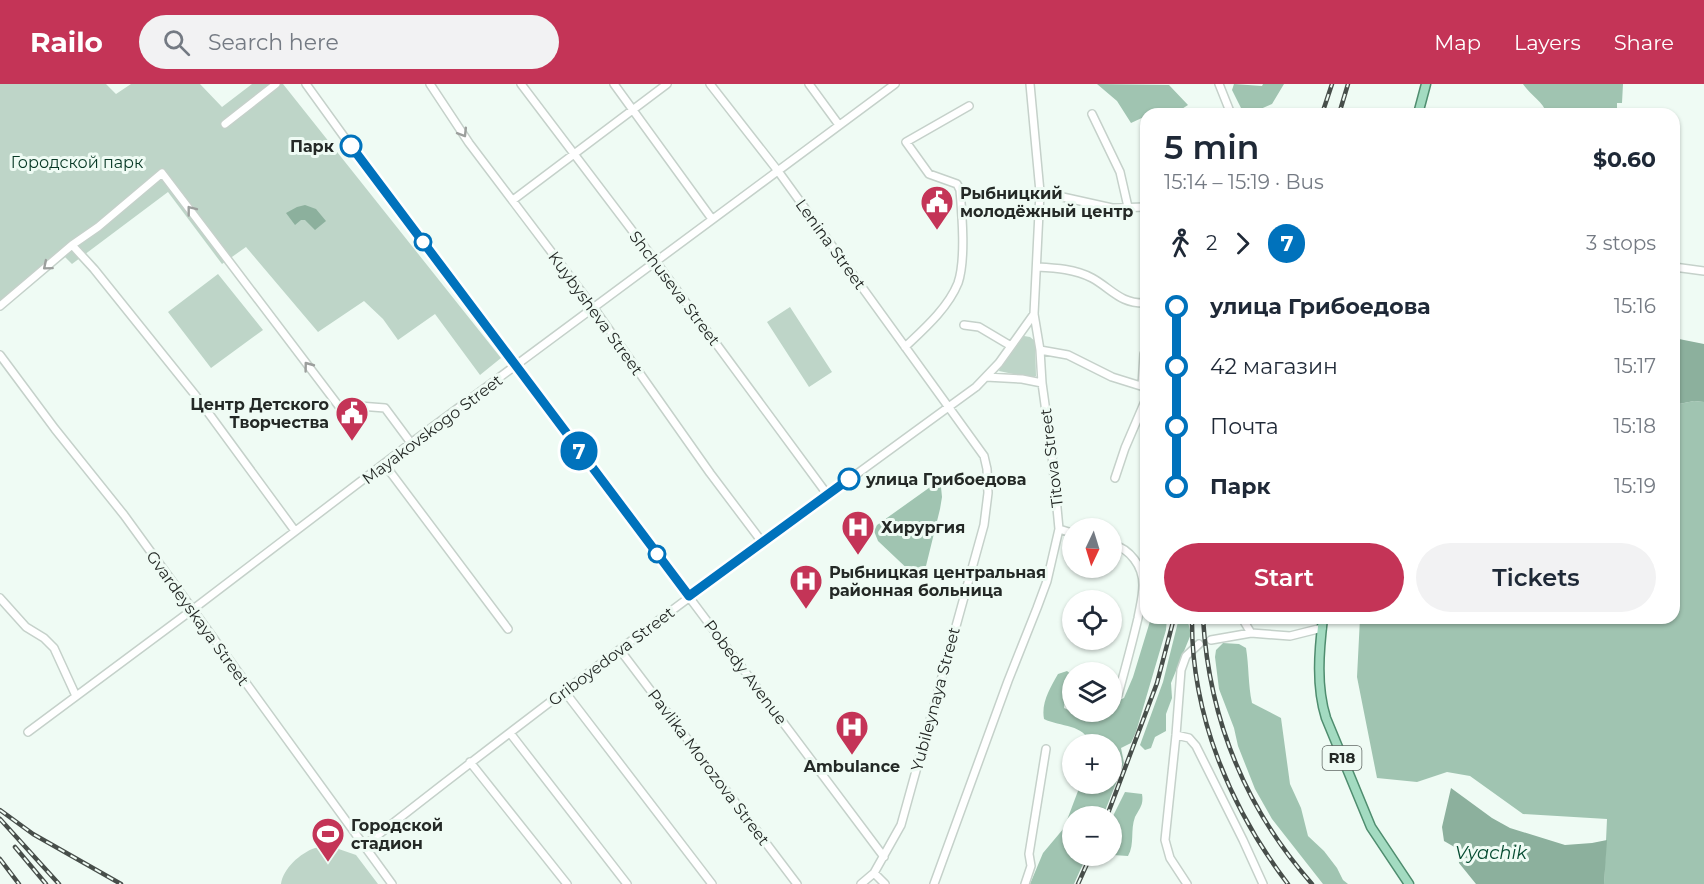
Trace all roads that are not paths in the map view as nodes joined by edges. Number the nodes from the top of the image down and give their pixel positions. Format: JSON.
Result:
{"nodes":[{"id":1,"x":276,"y":84,"type":"edge"},
{"id":2,"x":306,"y":84,"type":"edge"},
{"id":3,"x":430,"y":84,"type":"edge"},
{"id":4,"x":521,"y":84,"type":"edge"},
{"id":5,"x":614,"y":84,"type":"edge"},
{"id":6,"x":667,"y":84,"type":"edge"},
{"id":7,"x":710,"y":84,"type":"edge"},
{"id":8,"x":809,"y":84,"type":"edge"},
{"id":9,"x":896,"y":84,"type":"edge"},
{"id":10,"x":1030,"y":84,"type":"edge"},
{"id":11,"x":1219,"y":84,"type":"edge"},
{"id":12,"x":1426,"y":84,"type":"edge"},
{"id":13,"x":969,"y":106,"type":"dead end"},
{"id":14,"x":1229,"y":108,"type":"edge"},
{"id":15,"x":1420,"y":108,"type":"edge"},
{"id":16,"x":632,"y":111,"type":"junction"},
{"id":17,"x":1092,"y":114,"type":"dead end"},
{"id":18,"x":225,"y":124,"type":"dead end"},
{"id":19,"x":840,"y":125,"type":"junction"},
{"id":20,"x":574,"y":154,"type":"junction"},
{"id":21,"x":778,"y":171,"type":"junction"},
{"id":22,"x":1040,"y":192,"type":"junction"},
{"id":23,"x":513,"y":200,"type":"junction"},
{"id":24,"x":1128,"y":207,"type":"junction"},
{"id":25,"x":1140,"y":207,"type":"edge"},
{"id":26,"x":712,"y":219,"type":"junction"},
{"id":27,"x":72,"y":245,"type":"junction"},
{"id":28,"x":656,"y":262,"type":"junction"},
{"id":29,"x":1037,"y":267,"type":"junction"},
{"id":30,"x":1680,"y":268,"type":"edge"},
{"id":31,"x":1704,"y":271,"type":"edge"},
{"id":32,"x":1140,"y":302,"type":"edge"},
{"id":33,"x":0,"y":306,"type":"edge"},
{"id":34,"x":593,"y":307,"type":"junction"},
{"id":35,"x":1034,"y":314,"type":"junction"},
{"id":36,"x":964,"y":325,"type":"dead end"},
{"id":37,"x":1011,"y":346,"type":"junction"},
{"id":38,"x":905,"y":347,"type":"junction"},
{"id":39,"x":1040,"y":350,"type":"junction"},
{"id":40,"x":0,"y":355,"type":"edge"},
{"id":41,"x":516,"y":366,"type":"junction"},
{"id":42,"x":986,"y":377,"type":"junction"},
{"id":43,"x":1041,"y":383,"type":"junction"},
{"id":44,"x":1140,"y":385,"type":"edge"},
{"id":45,"x":949,"y":406,"type":"junction"},
{"id":46,"x":1140,"y":412,"type":"edge"},
{"id":47,"x":411,"y":443,"type":"junction"},
{"id":48,"x":385,"y":465,"type":"junction"},
{"id":49,"x":1115,"y":478,"type":"dead end"},
{"id":50,"x":827,"y":494,"type":"junction"},
{"id":51,"x":1059,"y":529,"type":"junction"},
{"id":52,"x":1062,"y":530,"type":"edge"},
{"id":53,"x":295,"y":531,"type":"junction"},
{"id":54,"x":762,"y":542,"type":"junction"},
{"id":55,"x":1122,"y":548,"type":"edge"},
{"id":56,"x":1140,"y":570,"type":"edge"},
{"id":57,"x":689,"y":596,"type":"junction"},
{"id":58,"x":0,"y":598,"type":"edge"},
{"id":59,"x":1140,"y":601,"type":"edge"},
{"id":60,"x":192,"y":610,"type":"junction"},
{"id":61,"x":1246,"y":624,"type":"edge"},
{"id":62,"x":1322,"y":624,"type":"edge"},
{"id":63,"x":1322,"y":628,"type":"junction"},
{"id":64,"x":508,"y":629,"type":"dead end"},
{"id":65,"x":1251,"y":633,"type":"junction"},
{"id":66,"x":1210,"y":640,"type":"dead end"},
{"id":67,"x":1199,"y":644,"type":"dead end"},
{"id":68,"x":620,"y":650,"type":"junction"},
{"id":69,"x":1122,"y":681,"type":"edge"},
{"id":70,"x":565,"y":692,"type":"junction"},
{"id":71,"x":76,"y":696,"type":"junction"},
{"id":72,"x":28,"y":732,"type":"dead end"},
{"id":73,"x":510,"y":733,"type":"junction"},
{"id":74,"x":1176,"y":735,"type":"junction"},
{"id":75,"x":1046,"y":749,"type":"dead end"},
{"id":76,"x":470,"y":762,"type":"junction"},
{"id":77,"x":364,"y":846,"type":"junction"},
{"id":78,"x":884,"y":857,"type":"junction"},
{"id":79,"x":874,"y":873,"type":"junction"},
{"id":80,"x":392,"y":884,"type":"edge"},
{"id":81,"x":567,"y":884,"type":"edge"},
{"id":82,"x":627,"y":884,"type":"edge"},
{"id":83,"x":712,"y":884,"type":"edge"},
{"id":84,"x":797,"y":884,"type":"edge"},
{"id":85,"x":861,"y":884,"type":"edge"},
{"id":86,"x":885,"y":884,"type":"edge"},
{"id":87,"x":934,"y":884,"type":"edge"},
{"id":88,"x":1025,"y":884,"type":"edge"},
{"id":89,"x":1187,"y":884,"type":"edge"},
{"id":90,"x":1263,"y":884,"type":"edge"},
{"id":91,"x":1409,"y":884,"type":"edge"}],
"edges":[{"from":1,"to":18,"type":"street"},
{"from":2,"to":41,"type":"street","name":"Pobedy Avenue"},
{"from":3,"to":23,"type":"street","name":"Kuybysheva Street","one_way":true},
{"from":4,"to":20,"type":"street","name":"Shchuseva Street"},
{"from":5,"to":16,"type":"street"},
{"from":6,"to":16,"type":"street"},
{"from":7,"to":21,"type":"street","name":"Lenina Street"},
{"from":8,"to":19,"type":"street"},
{"from":9,"to":19,"type":"street","name":"Mayakovskogo Street"},
{"from":10,"to":22,"type":"street","name":"Titova Street"},
{"from":11,"to":14,"type":"street"},
{"from":12,"to":15,"type":"main road"},
{"from":13,"to":38,"type":"street"},
{"from":16,"to":20,"type":"street"},
{"from":16,"to":26,"type":"street"},
{"from":17,"to":24,"type":"street"},
{"from":19,"to":21,"type":"street","name":"Mayakovskogo Street"},
{"from":20,"to":23,"type":"street"},
{"from":20,"to":28,"type":"street","name":"Shchuseva Street"},
{"from":21,"to":26,"type":"street","name":"Mayakovskogo Street"},
{"from":21,"to":38,"type":"street","name":"Lenina Street"},
{"from":22,"to":24,"type":"street"},
{"from":22,"to":29,"type":"street","name":"Titova Street"},
{"from":23,"to":34,"type":"street","name":"Kuybysheva Street"},
{"from":24,"to":25,"type":"street"},
{"from":26,"to":28,"type":"street","name":"Mayakovskogo Street"},
{"from":27,"to":33,"type":"street","one_way":true},
{"from":47,"to":27,"type":"street","one_way":true},
{"from":27,"to":53,"type":"street"},
{"from":28,"to":34,"type":"street","name":"Mayakovskogo Street"},
{"from":28,"to":50,"type":"street","name":"Shchuseva Street"},
{"from":29,"to":32,"type":"street"},
{"from":29,"to":35,"type":"street","name":"Titova Street"},
{"from":30,"to":31,"type":"street"},
{"from":34,"to":41,"type":"street","name":"Mayakovskogo Street"},
{"from":34,"to":54,"type":"street","name":"Kuybysheva Street"},
{"from":35,"to":37,"type":"street","name":"Griboyedova Street"},
{"from":35,"to":39,"type":"street","name":"Titova Street"},
{"from":36,"to":37,"type":"street"},
{"from":37,"to":42,"type":"street","name":"Griboyedova Street"},
{"from":38,"to":45,"type":"street","name":"Lenina Street"},
{"from":39,"to":43,"type":"street","name":"Titova Street"},
{"from":39,"to":44,"type":"street"},
{"from":40,"to":60,"type":"street","name":"Gvardeyskaya Street"},
{"from":41,"to":47,"type":"street","name":"Mayakovskogo Street"},
{"from":41,"to":57,"type":"street","name":"Pobedy Avenue"},
{"from":42,"to":43,"type":"street"},
{"from":42,"to":45,"type":"street","name":"Griboyedova Street"},
{"from":43,"to":51,"type":"street","name":"Titova Street"},
{"from":45,"to":50,"type":"street","name":"Griboyedova Street"},
{"from":45,"to":78,"type":"street","name":"Yubileynaya Street"},
{"from":46,"to":49,"type":"street"},
{"from":47,"to":48,"type":"street","name":"Mayakovskogo Street"},
{"from":48,"to":53,"type":"street","name":"Mayakovskogo Street"},
{"from":48,"to":64,"type":"street"},
{"from":50,"to":54,"type":"street","name":"Griboyedova Street"},
{"from":51,"to":52,"type":"street"},
{"from":51,"to":87,"type":"street","name":"Titova Street"},
{"from":53,"to":60,"type":"street","name":"Mayakovskogo Street"},
{"from":54,"to":57,"type":"street","name":"Griboyedova Street"},
{"from":55,"to":56,"type":"street"},
{"from":57,"to":68,"type":"street","name":"Griboyedova Street"},
{"from":57,"to":78,"type":"street","name":"Pobedy Avenue"},
{"from":58,"to":71,"type":"street"},
{"from":59,"to":69,"type":"street"},
{"from":60,"to":71,"type":"street","name":"Mayakovskogo Street"},
{"from":60,"to":77,"type":"street","name":"Gvardeyskaya Street"},
{"from":61,"to":65,"type":"street"},
{"from":62,"to":63,"type":"main road","number":"R18"},
{"from":63,"to":65,"type":"street"},
{"from":63,"to":91,"type":"main road","number":"R18"},
{"from":65,"to":66,"type":"street"},
{"from":67,"to":74,"type":"street"},
{"from":68,"to":70,"type":"street","name":"Griboyedova Street"},
{"from":68,"to":84,"type":"street","name":"Pavlika Morozova Street"},
{"from":70,"to":73,"type":"street","name":"Griboyedova Street"},
{"from":70,"to":83,"type":"street"},
{"from":71,"to":72,"type":"street","name":"Mayakovskogo Street"},
{"from":73,"to":76,"type":"street","name":"Griboyedova Street"},
{"from":73,"to":82,"type":"street"},
{"from":74,"to":89,"type":"street"},
{"from":74,"to":90,"type":"street"},
{"from":75,"to":88,"type":"street"},
{"from":76,"to":77,"type":"street","name":"Griboyedova Street"},
{"from":76,"to":81,"type":"street"},
{"from":77,"to":80,"type":"street","name":"Gvardeyskaya Street"},
{"from":78,"to":79,"type":"street","name":"Yubileynaya Street"},
{"from":79,"to":85,"type":"street","name":"Yubileynaya Street"},
{"from":79,"to":86,"type":"street"}]}
